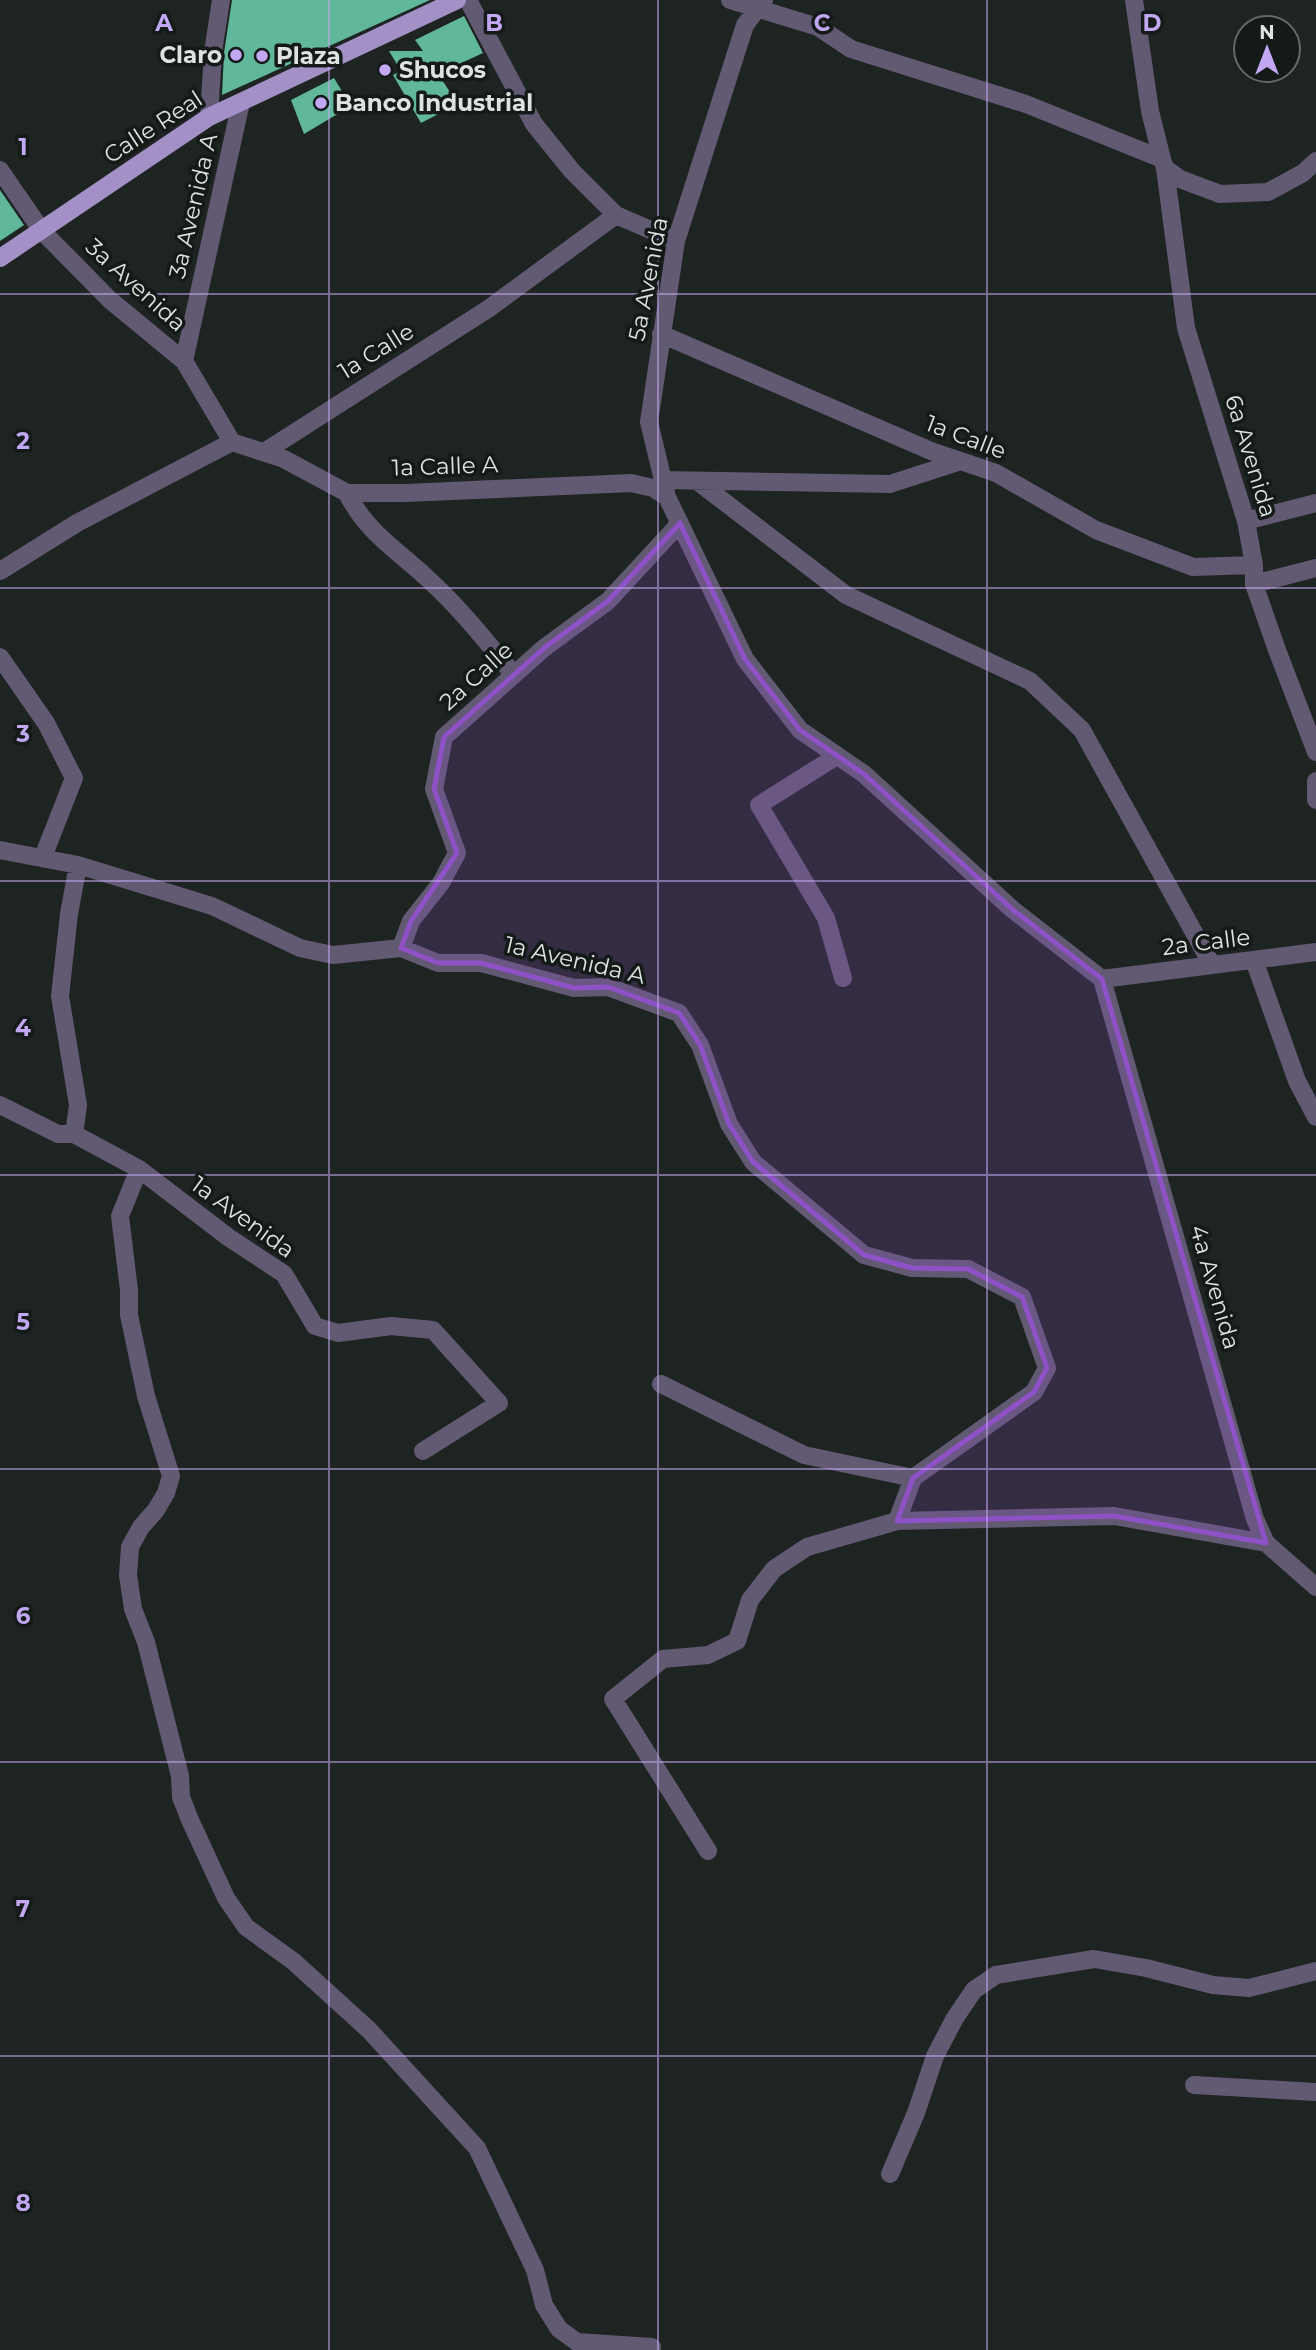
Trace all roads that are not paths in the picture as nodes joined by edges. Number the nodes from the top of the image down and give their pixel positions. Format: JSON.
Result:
{"nodes":[{"id":1,"x":221,"y":0,"type":"edge"},
{"id":2,"x":457,"y":0,"type":"edge"},
{"id":3,"x":468,"y":0,"type":"edge"},
{"id":4,"x":730,"y":0,"type":"edge"},
{"id":5,"x":1134,"y":0,"type":"edge"},
{"id":6,"x":760,"y":4,"type":"edge"},
{"id":7,"x":241,"y":102,"type":"junction"},
{"id":8,"x":209,"y":117,"type":"junction"},
{"id":9,"x":1316,"y":161,"type":"edge"},
{"id":10,"x":1163,"y":164,"type":"junction"},
{"id":11,"x":0,"y":170,"type":"edge"},
{"id":12,"x":616,"y":215,"type":"junction"},
{"id":13,"x":42,"y":231,"type":"junction"},
{"id":14,"x":676,"y":241,"type":"junction"},
{"id":15,"x":0,"y":258,"type":"edge"},
{"id":16,"x":661,"y":334,"type":"junction"},
{"id":17,"x":184,"y":361,"type":"junction"},
{"id":18,"x":233,"y":442,"type":"junction"},
{"id":19,"x":264,"y":452,"type":"junction"},
{"id":20,"x":958,"y":462,"type":"junction"},
{"id":21,"x":697,"y":481,"type":"junction"},
{"id":22,"x":665,"y":488,"type":"junction"},
{"id":23,"x":347,"y":493,"type":"junction"},
{"id":24,"x":1316,"y":503,"type":"edge"},
{"id":25,"x":1247,"y":521,"type":"junction"},
{"id":26,"x":680,"y":523,"type":"junction"},
{"id":27,"x":1254,"y":565,"type":"junction"},
{"id":28,"x":1316,"y":568,"type":"edge"},
{"id":29,"x":0,"y":570,"type":"edge"},
{"id":30,"x":1254,"y":584,"type":"junction"},
{"id":31,"x":0,"y":657,"type":"edge"},
{"id":32,"x":514,"y":675,"type":"junction"},
{"id":33,"x":1316,"y":752,"type":"edge"},
{"id":34,"x":837,"y":756,"type":"junction"},
{"id":35,"x":1316,"y":781,"type":"edge"},
{"id":36,"x":1316,"y":800,"type":"edge"},
{"id":37,"x":0,"y":850,"type":"edge"},
{"id":38,"x":43,"y":857,"type":"junction"},
{"id":39,"x":78,"y":865,"type":"junction"},
{"id":40,"x":401,"y":948,"type":"junction"},
{"id":41,"x":1316,"y":953,"type":"edge"},
{"id":42,"x":1254,"y":960,"type":"junction"},
{"id":43,"x":1212,"y":965,"type":"junction"},
{"id":44,"x":843,"y":978,"type":"dead end"},
{"id":45,"x":1102,"y":979,"type":"junction"},
{"id":46,"x":4,"y":1113,"type":"edge"},
{"id":47,"x":1316,"y":1117,"type":"edge"},
{"id":48,"x":74,"y":1134,"type":"junction"},
{"id":49,"x":139,"y":1169,"type":"junction"},
{"id":50,"x":661,"y":1384,"type":"dead end"},
{"id":51,"x":424,"y":1451,"type":"dead end"},
{"id":52,"x":913,"y":1478,"type":"junction"},
{"id":53,"x":897,"y":1521,"type":"junction"},
{"id":54,"x":1265,"y":1543,"type":"junction"},
{"id":55,"x":1316,"y":1587,"type":"edge"},
{"id":56,"x":708,"y":1851,"type":"dead end"},
{"id":57,"x":1316,"y":1971,"type":"edge"},
{"id":58,"x":1194,"y":2085,"type":"dead end"},
{"id":59,"x":1316,"y":2092,"type":"edge"},
{"id":60,"x":890,"y":2174,"type":"dead end"},
{"id":61,"x":652,"y":2347,"type":"dead end"}],
"edges":[{"from":1,"to":8,"type":"street","name":"3a Avenida A"},
{"from":2,"to":7,"type":"main road","name":"Calle Real"},
{"from":3,"to":12,"type":"street"},
{"from":4,"to":6,"type":"street"},
{"from":5,"to":10,"type":"street","name":"6a Avenida"},
{"from":6,"to":10,"type":"street"},
{"from":6,"to":14,"type":"street","name":"5a Avenida"},
{"from":7,"to":8,"type":"main road","name":"Calle Real"},
{"from":7,"to":17,"type":"street","name":"3a Avenida A"},
{"from":8,"to":13,"type":"main road","name":"Calle Real"},
{"from":9,"to":10,"type":"street"},
{"from":10,"to":25,"type":"street","name":"6a Avenida"},
{"from":11,"to":13,"type":"street","name":"3a Avenida"},
{"from":12,"to":14,"type":"street"},
{"from":12,"to":19,"type":"street","name":"1a Calle"},
{"from":13,"to":15,"type":"main road","name":"Calle Real"},
{"from":13,"to":17,"type":"street","name":"3a Avenida"},
{"from":14,"to":16,"type":"street","name":"5a Avenida"},
{"from":16,"to":20,"type":"street","name":"1a Calle"},
{"from":16,"to":22,"type":"street","name":"5a Avenida"},
{"from":17,"to":18,"type":"street","name":"3a Avenida"},
{"from":18,"to":19,"type":"street","name":"1a Calle A"},
{"from":18,"to":29,"type":"street"},
{"from":19,"to":23,"type":"street","name":"1a Calle A"},
{"from":20,"to":21,"type":"street","name":"1a Calle A"},
{"from":20,"to":27,"type":"street","name":"1a Calle"},
{"from":21,"to":22,"type":"street","name":"1a Calle A"},
{"from":21,"to":43,"type":"street"},
{"from":22,"to":23,"type":"street","name":"1a Calle A"},
{"from":22,"to":26,"type":"street","name":"5a Avenida"},
{"from":23,"to":32,"type":"street"},
{"from":24,"to":25,"type":"street"},
{"from":25,"to":27,"type":"street","name":"6a Avenida"},
{"from":26,"to":32,"type":"street","name":"2a Calle"},
{"from":26,"to":34,"type":"street","name":"5a Avenida"},
{"from":27,"to":30,"type":"street","name":"6a Avenida"},
{"from":28,"to":30,"type":"street"},
{"from":30,"to":33,"type":"street","name":"6a Avenida"},
{"from":31,"to":38,"type":"street"},
{"from":32,"to":40,"type":"street","name":"2a Calle"},
{"from":34,"to":44,"type":"street"},
{"from":34,"to":45,"type":"street","name":"5a Avenida"},
{"from":35,"to":36,"type":"street"},
{"from":37,"to":38,"type":"street","name":"1a Avenida A"},
{"from":38,"to":39,"type":"street","name":"1a Avenida A"},
{"from":39,"to":40,"type":"street","name":"1a Avenida A"},
{"from":39,"to":48,"type":"street"},
{"from":40,"to":52,"type":"street","name":"1a Avenida A"},
{"from":41,"to":42,"type":"street","name":"2a Calle"},
{"from":42,"to":43,"type":"street","name":"2a Calle"},
{"from":42,"to":47,"type":"street"},
{"from":43,"to":45,"type":"street","name":"2a Calle"},
{"from":45,"to":54,"type":"street","name":"4a Avenida"},
{"from":46,"to":48,"type":"street","name":"1a Avenida"},
{"from":48,"to":49,"type":"street","name":"1a Avenida"},
{"from":49,"to":51,"type":"street","name":"1a Avenida"},
{"from":49,"to":61,"type":"street"},
{"from":50,"to":52,"type":"street"},
{"from":52,"to":53,"type":"street"},
{"from":53,"to":54,"type":"street"},
{"from":53,"to":56,"type":"street"},
{"from":54,"to":55,"type":"street","name":"4a Avenida"},
{"from":57,"to":60,"type":"street"},
{"from":58,"to":59,"type":"street"}]}
